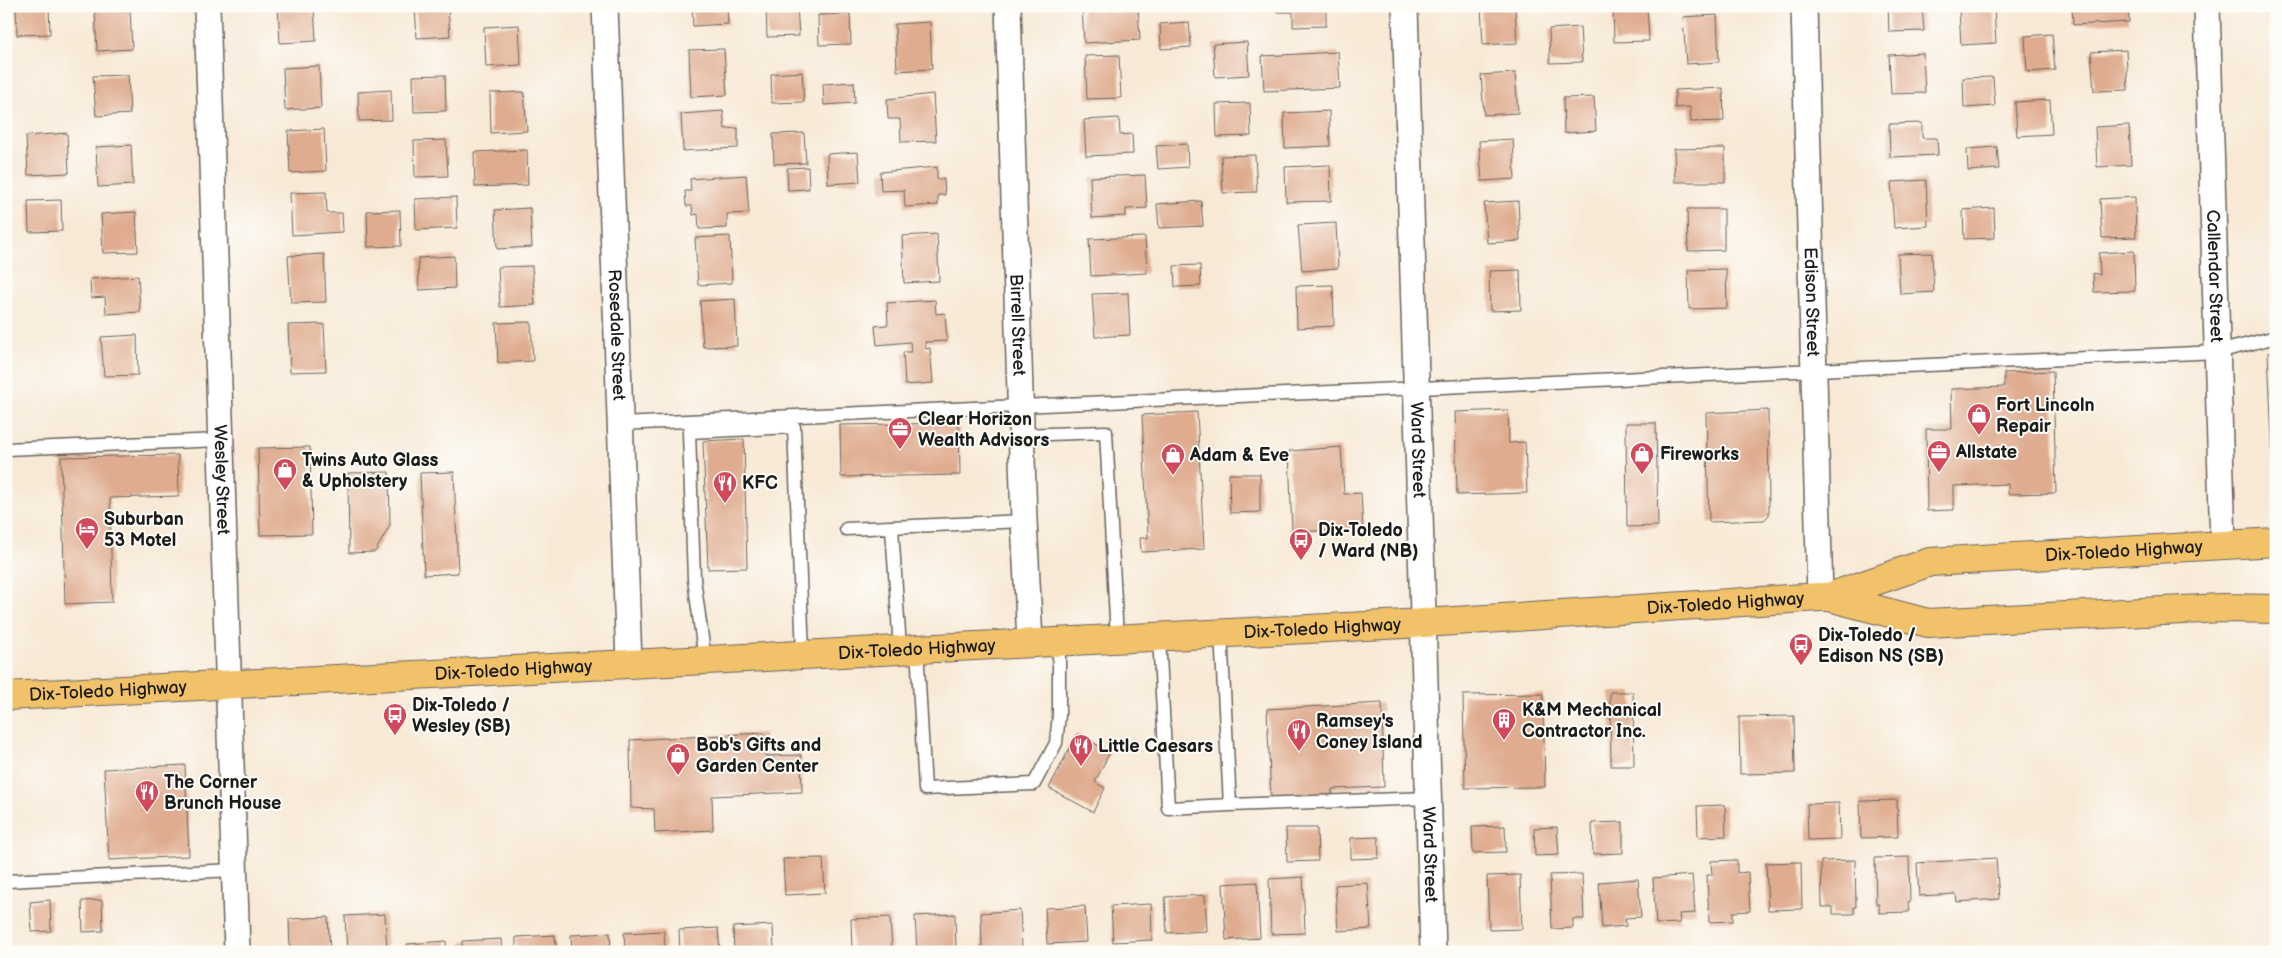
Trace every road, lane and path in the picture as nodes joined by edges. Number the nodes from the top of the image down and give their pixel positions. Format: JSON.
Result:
{"nodes":[{"id":1,"x":207,"y":6,"type":"edge"},
{"id":2,"x":606,"y":6,"type":"edge"},
{"id":3,"x":1008,"y":6,"type":"edge"},
{"id":4,"x":1405,"y":6,"type":"edge"},
{"id":5,"x":1804,"y":6,"type":"edge"},
{"id":6,"x":2207,"y":6,"type":"edge"},
{"id":7,"x":2276,"y":337,"type":"edge"},
{"id":8,"x":2218,"y":352,"type":"junction"},
{"id":9,"x":1814,"y":370,"type":"junction"},
{"id":10,"x":1417,"y":388,"type":"junction"},
{"id":11,"x":1020,"y":406,"type":"junction"},
{"id":12,"x":620,"y":424,"type":"junction"},
{"id":13,"x":1021,"y":435,"type":"junction"},
{"id":14,"x":220,"y":440,"type":"junction"},
{"id":15,"x":6,"y":449,"type":"edge"},
{"id":16,"x":1024,"y":521,"type":"junction"},
{"id":17,"x":892,"y":528,"type":"junction"},
{"id":18,"x":846,"y":529,"type":"dead end"},
{"id":19,"x":2276,"y":542,"type":"edge"},
{"id":20,"x":2223,"y":545,"type":"junction"},
{"id":21,"x":1825,"y":597,"type":"junction"},
{"id":22,"x":2276,"y":610,"type":"edge"},
{"id":23,"x":1424,"y":623,"type":"junction"},
{"id":24,"x":1221,"y":633,"type":"junction"},
{"id":25,"x":1159,"y":636,"type":"junction"},
{"id":26,"x":1117,"y":638,"type":"junction"},
{"id":27,"x":1059,"y":641,"type":"junction"},
{"id":28,"x":1030,"y":642,"type":"junction"},
{"id":29,"x":908,"y":649,"type":"junction"},
{"id":30,"x":803,"y":654,"type":"junction"},
{"id":31,"x":705,"y":660,"type":"junction"},
{"id":32,"x":629,"y":663,"type":"junction"},
{"id":33,"x":228,"y":684,"type":"junction"},
{"id":34,"x":6,"y":696,"type":"edge"},
{"id":35,"x":1430,"y":798,"type":"junction"},
{"id":36,"x":1230,"y":805,"type":"junction"},
{"id":37,"x":234,"y":870,"type":"junction"},
{"id":38,"x":6,"y":881,"type":"edge"},
{"id":39,"x":237,"y":952,"type":"edge"},
{"id":40,"x":1433,"y":952,"type":"edge"}],
"edges":[{"from":1,"to":14,"type":"street","name":"Wesley Street"},
{"from":2,"to":12,"type":"street","name":"Rosedale Street"},
{"from":3,"to":11,"type":"street","name":"Birrell Street"},
{"from":4,"to":10,"type":"street","name":"Ward Street"},
{"from":5,"to":9,"type":"street","name":"Edison Street"},
{"from":6,"to":8,"type":"street","name":"Callendar Street"},
{"from":7,"to":8,"type":"lane"},
{"from":8,"to":9,"type":"lane"},
{"from":8,"to":20,"type":"street","name":"Callendar Street"},
{"from":9,"to":10,"type":"lane"},
{"from":9,"to":21,"type":"street","name":"Edison Street"},
{"from":10,"to":11,"type":"lane"},
{"from":10,"to":23,"type":"street","name":"Ward Street"},
{"from":11,"to":12,"type":"lane"},
{"from":11,"to":13,"type":"street","name":"Birrell Street"},
{"from":12,"to":32,"type":"street","name":"Rosedale Street"},
{"from":13,"to":16,"type":"street","name":"Birrell Street"},
{"from":13,"to":26,"type":"lane"},
{"from":14,"to":15,"type":"lane"},
{"from":14,"to":33,"type":"street","name":"Wesley Street"},
{"from":16,"to":17,"type":"lane"},
{"from":16,"to":28,"type":"street","name":"Birrell Street"},
{"from":17,"to":18,"type":"lane"},
{"from":17,"to":29,"type":"lane"},
{"from":19,"to":20,"type":"main road","name":"Dix-Toledo Highway"},
{"from":20,"to":21,"type":"main road","name":"Dix-Toledo Highway"},
{"from":21,"to":22,"type":"main road","name":"Dix-Toledo Highway"},
{"from":21,"to":23,"type":"main road","name":"Dix-Toledo Highway"},
{"from":23,"to":24,"type":"main road","name":"Dix-Toledo Highway"},
{"from":23,"to":35,"type":"street","name":"Ward Street"},
{"from":24,"to":25,"type":"main road","name":"Dix-Toledo Highway"},
{"from":24,"to":36,"type":"lane"},
{"from":25,"to":26,"type":"main road","name":"Dix-Toledo Highway"},
{"from":25,"to":36,"type":"lane"},
{"from":26,"to":27,"type":"main road","name":"Dix-Toledo Highway"},
{"from":27,"to":28,"type":"main road","name":"Dix-Toledo Highway"},
{"from":27,"to":29,"type":"lane"},
{"from":28,"to":29,"type":"main road","name":"Dix-Toledo Highway"},
{"from":29,"to":30,"type":"main road","name":"Dix-Toledo Highway"},
{"from":30,"to":31,"type":"main road","name":"Dix-Toledo Highway"},
{"from":30,"to":31,"type":"lane"},
{"from":31,"to":32,"type":"main road","name":"Dix-Toledo Highway"},
{"from":32,"to":33,"type":"main road","name":"Dix-Toledo Highway"},
{"from":33,"to":34,"type":"main road","name":"Dix-Toledo Highway"},
{"from":33,"to":37,"type":"street","name":"Wesley Street"},
{"from":35,"to":36,"type":"lane"},
{"from":35,"to":40,"type":"street","name":"Ward Street"},
{"from":37,"to":38,"type":"lane"},
{"from":37,"to":39,"type":"street","name":"Wesley Street"}]}
